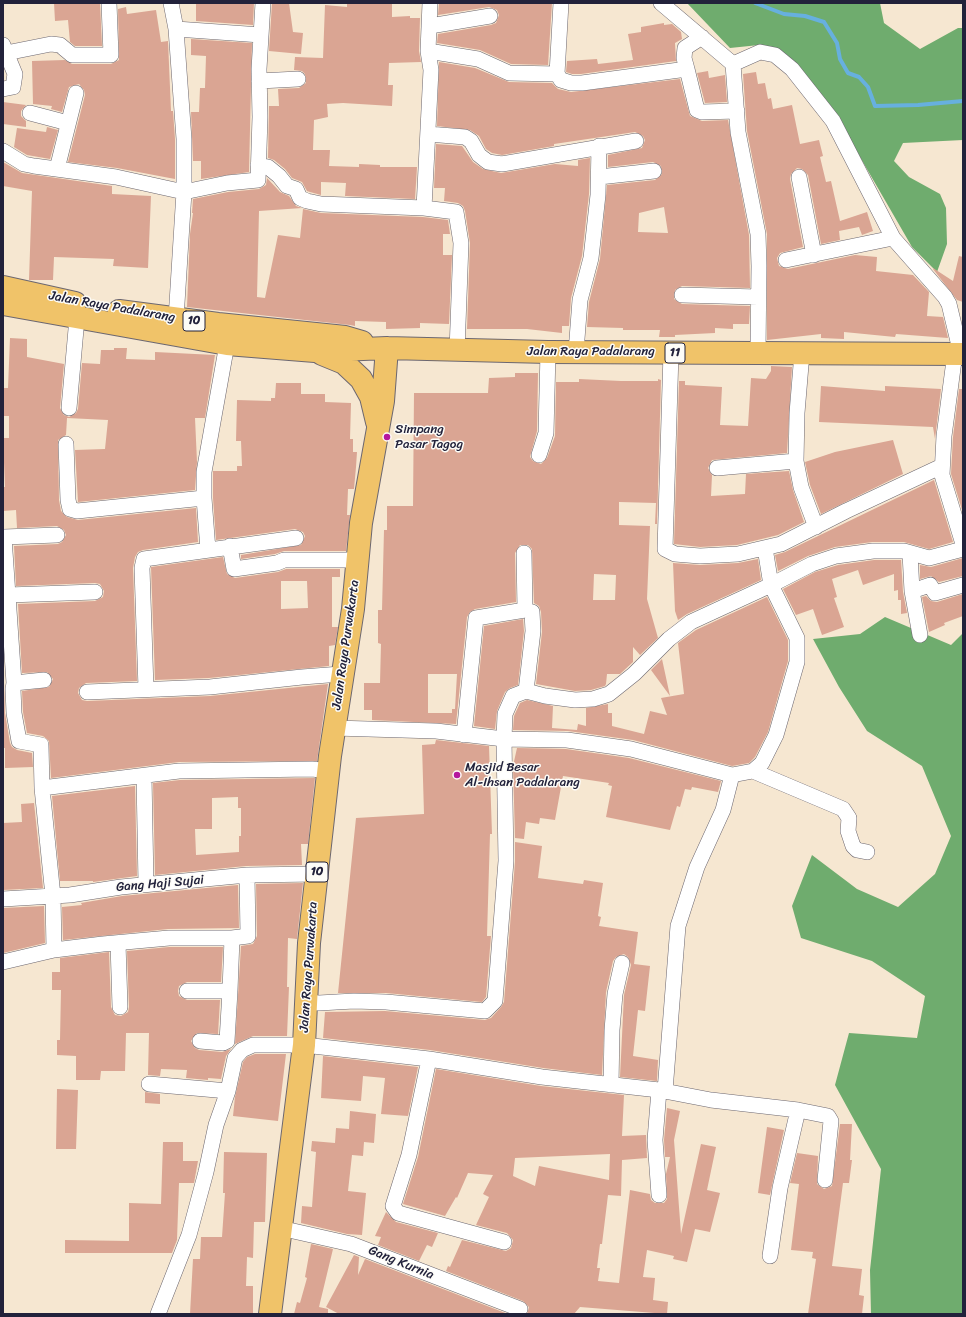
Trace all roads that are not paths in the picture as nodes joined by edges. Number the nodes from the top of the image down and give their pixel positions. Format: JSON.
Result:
{"nodes":[{"id":1,"x":109,"y":3,"type":"edge"},
{"id":2,"x":171,"y":3,"type":"edge"},
{"id":3,"x":263,"y":3,"type":"edge"},
{"id":4,"x":430,"y":3,"type":"edge"},
{"id":5,"x":561,"y":3,"type":"edge"},
{"id":6,"x":661,"y":3,"type":"edge"},
{"id":7,"x":490,"y":16,"type":"dead end"},
{"id":8,"x":430,"y":26,"type":"junction"},
{"id":9,"x":176,"y":29,"type":"junction"},
{"id":10,"x":261,"y":35,"type":"junction"},
{"id":11,"x":702,"y":37,"type":"junction"},
{"id":12,"x":5,"y":48,"type":"edge"},
{"id":13,"x":428,"y":51,"type":"junction"},
{"id":14,"x":733,"y":64,"type":"junction"},
{"id":15,"x":687,"y":69,"type":"junction"},
{"id":16,"x":556,"y":74,"type":"junction"},
{"id":17,"x":298,"y":79,"type":"dead end"},
{"id":18,"x":259,"y":81,"type":"junction"},
{"id":19,"x":3,"y":89,"type":"edge"},
{"id":20,"x":76,"y":93,"type":"dead end"},
{"id":21,"x":737,"y":111,"type":"junction"},
{"id":22,"x":30,"y":113,"type":"dead end"},
{"id":23,"x":68,"y":123,"type":"junction"},
{"id":24,"x":428,"y":134,"type":"junction"},
{"id":25,"x":636,"y":141,"type":"dead end"},
{"id":26,"x":599,"y":146,"type":"junction"},
{"id":27,"x":3,"y":151,"type":"edge"},
{"id":28,"x":258,"y":165,"type":"junction"},
{"id":29,"x":57,"y":170,"type":"junction"},
{"id":30,"x":654,"y":171,"type":"dead end"},
{"id":31,"x":799,"y":177,"type":"dead end"},
{"id":32,"x":599,"y":178,"type":"junction"},
{"id":33,"x":184,"y":192,"type":"junction"},
{"id":34,"x":424,"y":208,"type":"junction"},
{"id":35,"x":893,"y":238,"type":"junction"},
{"id":36,"x":814,"y":255,"type":"junction"},
{"id":37,"x":786,"y":260,"type":"dead end"},
{"id":38,"x":3,"y":287,"type":"edge"},
{"id":39,"x":682,"y":295,"type":"dead end"},
{"id":40,"x":758,"y":297,"type":"junction"},
{"id":41,"x":3,"y":304,"type":"edge"},
{"id":42,"x":78,"y":318,"type":"junction"},
{"id":43,"x":176,"y":319,"type":"junction"},
{"id":44,"x":227,"y":344,"type":"junction"},
{"id":45,"x":387,"y":348,"type":"junction"},
{"id":46,"x":457,"y":350,"type":"junction"},
{"id":47,"x":315,"y":351,"type":"junction"},
{"id":48,"x":548,"y":352,"type":"junction"},
{"id":49,"x":576,"y":352,"type":"junction"},
{"id":50,"x":671,"y":352,"type":"junction"},
{"id":51,"x":758,"y":352,"type":"junction"},
{"id":52,"x":802,"y":353,"type":"junction"},
{"id":53,"x":959,"y":354,"type":"edge"},
{"id":54,"x":69,"y":408,"type":"dead end"},
{"id":55,"x":379,"y":431,"type":"junction"},
{"id":56,"x":66,"y":444,"type":"dead end"},
{"id":57,"x":539,"y":455,"type":"dead end"},
{"id":58,"x":796,"y":461,"type":"junction"},
{"id":59,"x":942,"y":466,"type":"junction"},
{"id":60,"x":717,"y":468,"type":"dead end"},
{"id":61,"x":204,"y":498,"type":"junction"},
{"id":62,"x":816,"y":527,"type":"junction"},
{"id":63,"x":58,"y":534,"type":"dead end"},
{"id":64,"x":4,"y":537,"type":"edge"},
{"id":65,"x":296,"y":538,"type":"dead end"},
{"id":66,"x":963,"y":544,"type":"edge"},
{"id":67,"x":230,"y":546,"type":"junction"},
{"id":68,"x":764,"y":548,"type":"junction"},
{"id":69,"x":963,"y":549,"type":"edge"},
{"id":70,"x":208,"y":550,"type":"junction"},
{"id":71,"x":524,"y":553,"type":"dead end"},
{"id":72,"x":910,"y":553,"type":"junction"},
{"id":73,"x":358,"y":560,"type":"junction"},
{"id":74,"x":771,"y":585,"type":"junction"},
{"id":75,"x":963,"y":585,"type":"edge"},
{"id":76,"x":912,"y":591,"type":"junction"},
{"id":77,"x":95,"y":592,"type":"dead end"},
{"id":78,"x":8,"y":595,"type":"junction"},
{"id":79,"x":525,"y":610,"type":"junction"},
{"id":80,"x":920,"y":635,"type":"dead end"},
{"id":81,"x":7,"y":651,"type":"edge"},
{"id":82,"x":341,"y":674,"type":"junction"},
{"id":83,"x":44,"y":680,"type":"dead end"},
{"id":84,"x":14,"y":683,"type":"junction"},
{"id":85,"x":146,"y":689,"type":"junction"},
{"id":86,"x":526,"y":691,"type":"junction"},
{"id":87,"x":87,"y":692,"type":"dead end"},
{"id":88,"x":8,"y":713,"type":"edge"},
{"id":89,"x":334,"y":728,"type":"junction"},
{"id":90,"x":464,"y":735,"type":"junction"},
{"id":91,"x":504,"y":739,"type":"junction"},
{"id":92,"x":329,"y":771,"type":"junction"},
{"id":93,"x":753,"y":771,"type":"junction"},
{"id":94,"x":732,"y":775,"type":"junction"},
{"id":95,"x":144,"y":776,"type":"junction"},
{"id":96,"x":42,"y":788,"type":"junction"},
{"id":97,"x":867,"y":852,"type":"dead end"},
{"id":98,"x":317,"y":874,"type":"junction"},
{"id":99,"x":246,"y":875,"type":"junction"},
{"id":100,"x":146,"y":884,"type":"junction"},
{"id":101,"x":53,"y":896,"type":"junction"},
{"id":102,"x":3,"y":899,"type":"edge"},
{"id":103,"x":232,"y":938,"type":"junction"},
{"id":104,"x":118,"y":943,"type":"junction"},
{"id":105,"x":54,"y":950,"type":"junction"},
{"id":106,"x":3,"y":962,"type":"edge"},
{"id":107,"x":622,"y":963,"type":"dead end"},
{"id":108,"x":187,"y":991,"type":"dead end"},
{"id":109,"x":230,"y":991,"type":"junction"},
{"id":110,"x":305,"y":1002,"type":"junction"},
{"id":111,"x":120,"y":1007,"type":"dead end"},
{"id":112,"x":200,"y":1041,"type":"dead end"},
{"id":113,"x":304,"y":1045,"type":"junction"},
{"id":114,"x":429,"y":1059,"type":"junction"},
{"id":115,"x":149,"y":1084,"type":"dead end"},
{"id":116,"x":611,"y":1085,"type":"junction"},
{"id":117,"x":228,"y":1090,"type":"junction"},
{"id":118,"x":662,"y":1090,"type":"junction"},
{"id":119,"x":798,"y":1110,"type":"junction"},
{"id":120,"x":825,"y":1180,"type":"dead end"},
{"id":121,"x":659,"y":1195,"type":"dead end"},
{"id":122,"x":280,"y":1228,"type":"junction"},
{"id":123,"x":504,"y":1242,"type":"dead end"},
{"id":124,"x":770,"y":1256,"type":"dead end"},
{"id":125,"x":520,"y":1309,"type":"dead end"},
{"id":126,"x":158,"y":1314,"type":"edge"},
{"id":127,"x":270,"y":1314,"type":"edge"}],
"edges":[{"from":1,"to":12,"type":"street"},
{"from":2,"to":9,"type":"street"},
{"from":3,"to":10,"type":"street"},
{"from":4,"to":8,"type":"street"},
{"from":5,"to":16,"type":"street"},
{"from":6,"to":11,"type":"street"},
{"from":7,"to":8,"type":"street"},
{"from":8,"to":13,"type":"street"},
{"from":9,"to":10,"type":"street"},
{"from":9,"to":33,"type":"street"},
{"from":10,"to":18,"type":"street"},
{"from":11,"to":14,"type":"street"},
{"from":11,"to":15,"type":"street"},
{"from":12,"to":19,"type":"street"},
{"from":13,"to":16,"type":"street"},
{"from":13,"to":24,"type":"street"},
{"from":14,"to":21,"type":"street"},
{"from":14,"to":35,"type":"street"},
{"from":15,"to":16,"type":"street"},
{"from":15,"to":21,"type":"street"},
{"from":17,"to":18,"type":"street"},
{"from":18,"to":28,"type":"street"},
{"from":20,"to":23,"type":"street"},
{"from":21,"to":40,"type":"street"},
{"from":22,"to":23,"type":"street"},
{"from":23,"to":29,"type":"street"},
{"from":24,"to":26,"type":"street"},
{"from":24,"to":34,"type":"street"},
{"from":25,"to":26,"type":"street"},
{"from":26,"to":32,"type":"street"},
{"from":27,"to":29,"type":"street"},
{"from":28,"to":33,"type":"street"},
{"from":28,"to":34,"type":"street"},
{"from":29,"to":33,"type":"street"},
{"from":30,"to":32,"type":"street"},
{"from":31,"to":36,"type":"street"},
{"from":32,"to":49,"type":"street"},
{"from":33,"to":43,"type":"street"},
{"from":34,"to":46,"type":"street"},
{"from":35,"to":36,"type":"street"},
{"from":35,"to":53,"type":"street"},
{"from":36,"to":37,"type":"street"},
{"from":38,"to":43,"type":"highway","name":"Jalan Raya Padalarang","number":"10"},
{"from":39,"to":40,"type":"street"},
{"from":40,"to":51,"type":"street"},
{"from":41,"to":42,"type":"highway","name":"Jalan Raya Padalarang","number":"10"},
{"from":42,"to":44,"type":"highway","name":"Jalan Raya Padalarang","number":"10"},
{"from":42,"to":54,"type":"street"},
{"from":43,"to":45,"type":"highway","name":"Jalan Raya Padalarang","number":"10"},
{"from":44,"to":47,"type":"highway","name":"Jalan Raya Padalarang","number":"10"},
{"from":44,"to":61,"type":"street"},
{"from":45,"to":46,"type":"highway","name":"Jalan Raya Padalarang","number":"11"},
{"from":45,"to":47,"type":"highway","name":"Jalan Raya Padalarang","number":"10"},
{"from":45,"to":55,"type":"highway","name":"Jalan Raya Purwakarta","number":"10"},
{"from":46,"to":48,"type":"highway","name":"Jalan Raya Padalarang","number":"11"},
{"from":47,"to":55,"type":"highway","name":"Jalan Raya Purwakarta","number":"10"},
{"from":48,"to":49,"type":"highway","name":"Jalan Raya Padalarang","number":"11"},
{"from":48,"to":57,"type":"street"},
{"from":49,"to":50,"type":"highway","name":"Jalan Raya Padalarang","number":"11"},
{"from":50,"to":51,"type":"highway","name":"Jalan Raya Padalarang","number":"11"},
{"from":50,"to":68,"type":"street"},
{"from":51,"to":52,"type":"highway","name":"Jalan Raya Padalarang","number":"11"},
{"from":52,"to":53,"type":"highway","name":"Jalan Raya Padalarang","number":"11"},
{"from":52,"to":58,"type":"street"},
{"from":53,"to":59,"type":"street"},
{"from":55,"to":73,"type":"highway","name":"Jalan Raya Purwakarta","number":"10"},
{"from":56,"to":61,"type":"street"},
{"from":58,"to":60,"type":"street"},
{"from":58,"to":62,"type":"street"},
{"from":59,"to":62,"type":"street"},
{"from":59,"to":66,"type":"street"},
{"from":61,"to":70,"type":"street"},
{"from":62,"to":68,"type":"street"},
{"from":63,"to":64,"type":"street"},
{"from":64,"to":78,"type":"street"},
{"from":65,"to":67,"type":"street"},
{"from":67,"to":70,"type":"street"},
{"from":67,"to":73,"type":"street"},
{"from":68,"to":74,"type":"street"},
{"from":69,"to":72,"type":"street"},
{"from":70,"to":85,"type":"street"},
{"from":71,"to":79,"type":"street"},
{"from":72,"to":74,"type":"street"},
{"from":72,"to":76,"type":"street"},
{"from":73,"to":82,"type":"highway","name":"Jalan Raya Purwakarta","number":"10"},
{"from":74,"to":86,"type":"street"},
{"from":74,"to":93,"type":"street"},
{"from":75,"to":76,"type":"street"},
{"from":76,"to":80,"type":"street"},
{"from":77,"to":78,"type":"street"},
{"from":78,"to":81,"type":"street"},
{"from":79,"to":86,"type":"street"},
{"from":79,"to":90,"type":"street"},
{"from":81,"to":84,"type":"street"},
{"from":82,"to":85,"type":"street"},
{"from":82,"to":89,"type":"highway","name":"Jalan Raya Purwakarta","number":"10"},
{"from":83,"to":84,"type":"street"},
{"from":84,"to":88,"type":"street"},
{"from":85,"to":87,"type":"street"},
{"from":86,"to":91,"type":"street"},
{"from":88,"to":96,"type":"street"},
{"from":89,"to":90,"type":"street"},
{"from":89,"to":92,"type":"highway","name":"Jalan Raya Purwakarta","number":"10"},
{"from":90,"to":91,"type":"street"},
{"from":91,"to":94,"type":"street"},
{"from":91,"to":110,"type":"street"},
{"from":92,"to":95,"type":"street"},
{"from":92,"to":98,"type":"highway","name":"Jalan Raya Purwakarta","number":"10"},
{"from":93,"to":94,"type":"street"},
{"from":93,"to":97,"type":"street"},
{"from":94,"to":118,"type":"street"},
{"from":95,"to":96,"type":"street"},
{"from":95,"to":100,"type":"street"},
{"from":96,"to":101,"type":"street"},
{"from":98,"to":99,"type":"street","name":"Gang Haji Sujai"},
{"from":98,"to":110,"type":"highway","name":"Jalan Raya Purwakarta","number":"10"},
{"from":99,"to":100,"type":"street","name":"Gang Haji Sujai"},
{"from":99,"to":103,"type":"street"},
{"from":100,"to":101,"type":"street","name":"Gang Haji Sujai"},
{"from":101,"to":102,"type":"street","name":"Gang Haji Sujai"},
{"from":101,"to":105,"type":"street"},
{"from":103,"to":104,"type":"street"},
{"from":103,"to":109,"type":"street"},
{"from":104,"to":105,"type":"street"},
{"from":104,"to":111,"type":"street"},
{"from":105,"to":106,"type":"street"},
{"from":107,"to":116,"type":"street"},
{"from":108,"to":109,"type":"street"},
{"from":109,"to":112,"type":"street"},
{"from":110,"to":113,"type":"highway","name":"Jalan Raya Purwakarta","number":"10"},
{"from":113,"to":114,"type":"street"},
{"from":113,"to":117,"type":"street"},
{"from":113,"to":122,"type":"highway","name":"Jalan Raya Purwakarta","number":"10"},
{"from":114,"to":116,"type":"street"},
{"from":114,"to":123,"type":"street"},
{"from":115,"to":117,"type":"street"},
{"from":116,"to":118,"type":"street"},
{"from":117,"to":126,"type":"street"},
{"from":118,"to":119,"type":"street"},
{"from":118,"to":121,"type":"street"},
{"from":119,"to":120,"type":"street"},
{"from":119,"to":124,"type":"street"},
{"from":122,"to":125,"type":"street","name":"Gang Kurnia"},
{"from":122,"to":127,"type":"highway","name":"Jalan Raya Purwakarta","number":"10"}]}
